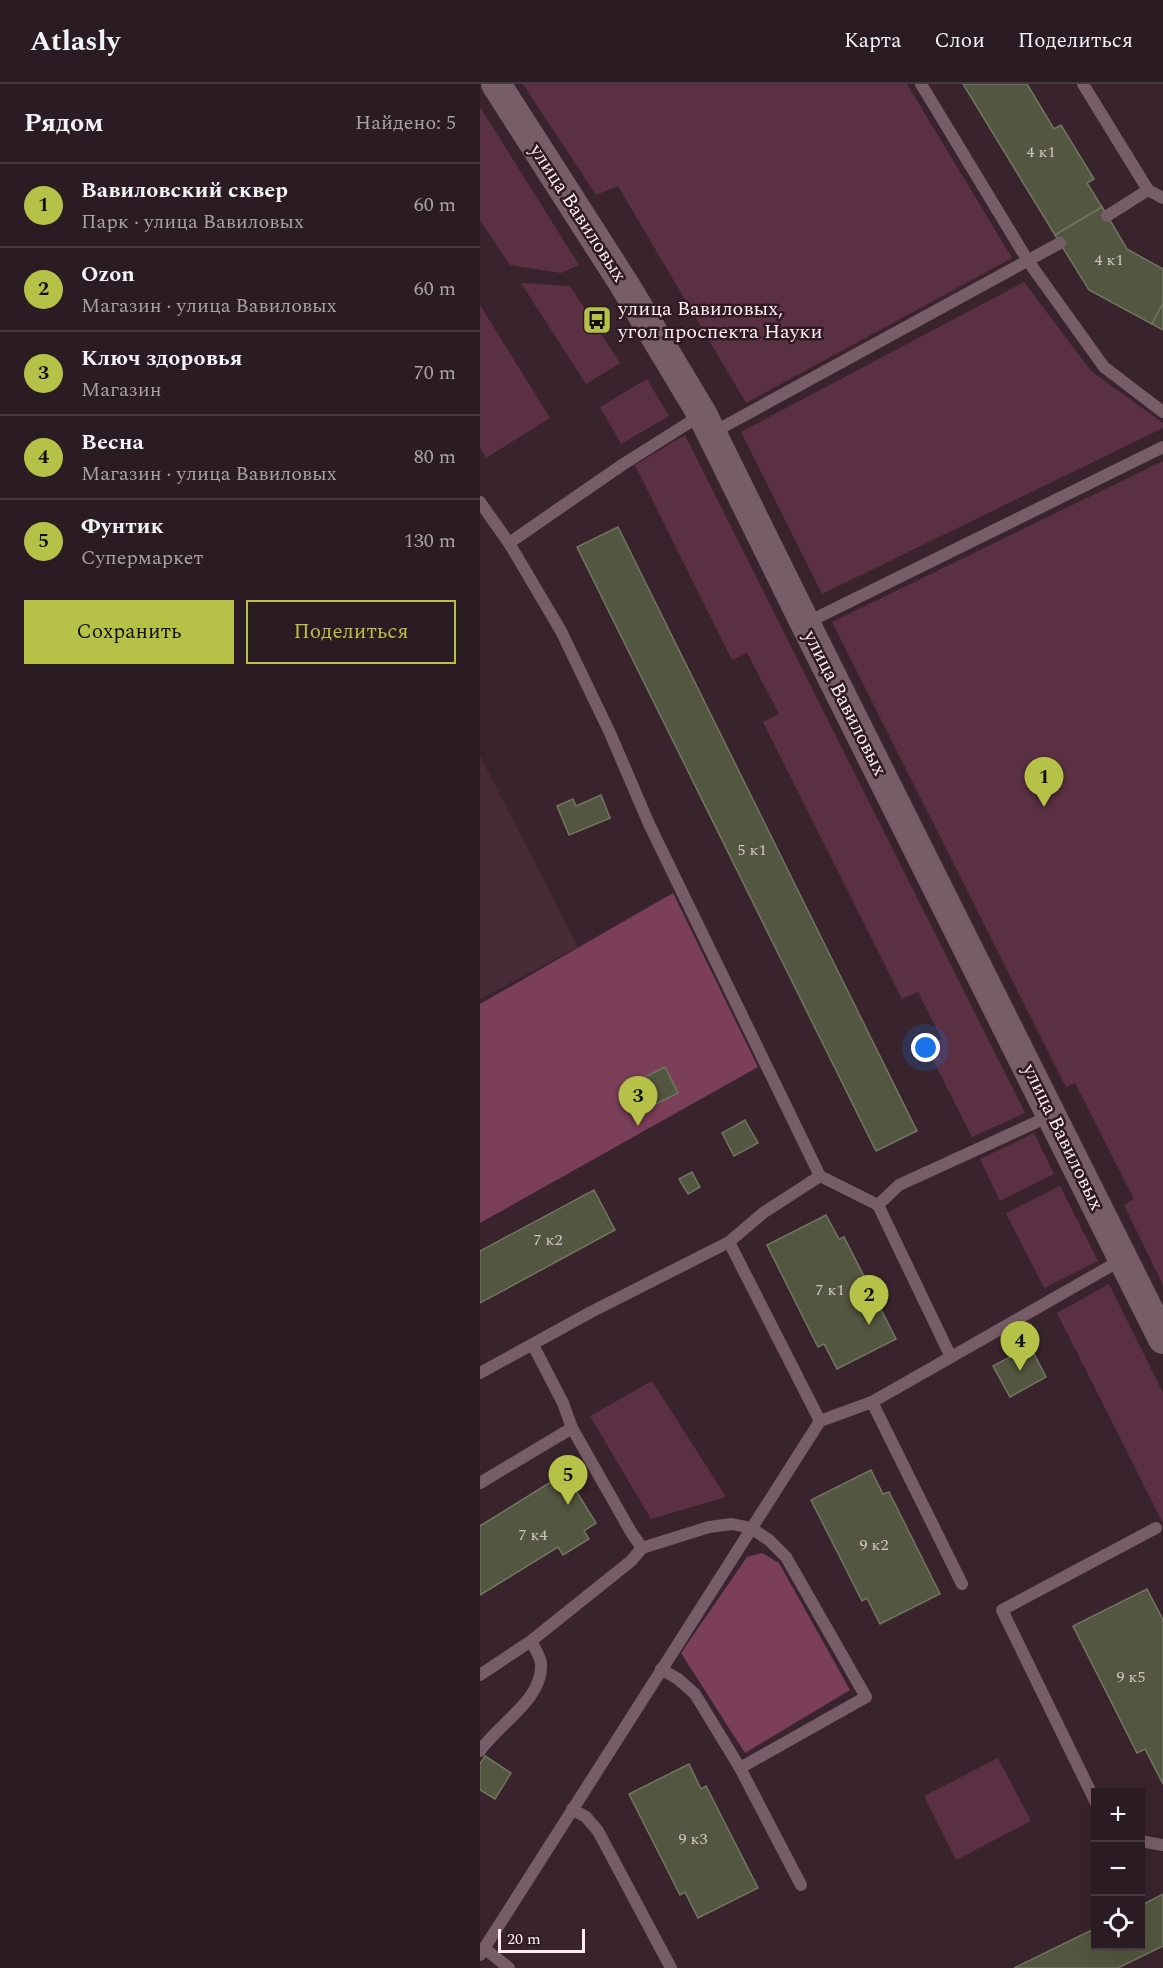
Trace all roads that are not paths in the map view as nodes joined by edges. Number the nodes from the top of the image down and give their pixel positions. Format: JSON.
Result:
{"nodes":[{"id":1,"x":496,"y":84,"type":"edge"},
{"id":2,"x":921,"y":84,"type":"edge"},
{"id":3,"x":1083,"y":84,"type":"edge"},
{"id":4,"x":1148,"y":190,"type":"junction"},
{"id":5,"x":1163,"y":198,"type":"edge"},
{"id":6,"x":1107,"y":216,"type":"dead end"},
{"id":7,"x":1060,"y":243,"type":"dead end"},
{"id":8,"x":1028,"y":261,"type":"junction"},
{"id":9,"x":1163,"y":412,"type":"edge"},
{"id":10,"x":707,"y":423,"type":"junction"},
{"id":11,"x":1163,"y":447,"type":"edge"},
{"id":12,"x":480,"y":502,"type":"edge"},
{"id":13,"x":509,"y":543,"type":"junction"},
{"id":14,"x":805,"y":624,"type":"junction"},
{"id":15,"x":1052,"y":1115,"type":"junction"},
{"id":16,"x":820,"y":1176,"type":"junction"},
{"id":17,"x":878,"y":1205,"type":"junction"},
{"id":18,"x":729,"y":1242,"type":"junction"},
{"id":19,"x":1123,"y":1259,"type":"junction"},
{"id":20,"x":1163,"y":1339,"type":"edge"},
{"id":21,"x":533,"y":1345,"type":"junction"},
{"id":22,"x":950,"y":1355,"type":"junction"},
{"id":23,"x":480,"y":1373,"type":"edge"},
{"id":24,"x":872,"y":1401,"type":"junction"},
{"id":25,"x":820,"y":1421,"type":"junction"},
{"id":26,"x":572,"y":1428,"type":"junction"},
{"id":27,"x":480,"y":1483,"type":"edge"},
{"id":28,"x":751,"y":1528,"type":"junction"},
{"id":29,"x":1156,"y":1528,"type":"dead end"},
{"id":30,"x":642,"y":1548,"type":"junction"},
{"id":31,"x":962,"y":1584,"type":"dead end"},
{"id":32,"x":531,"y":1641,"type":"junction"},
{"id":33,"x":661,"y":1669,"type":"junction"},
{"id":34,"x":480,"y":1675,"type":"edge"},
{"id":35,"x":480,"y":1751,"type":"edge"},
{"id":36,"x":740,"y":1768,"type":"junction"},
{"id":37,"x":1091,"y":1795,"type":"edge"},
{"id":38,"x":572,"y":1809,"type":"junction"},
{"id":39,"x":1145,"y":1842,"type":"edge"},
{"id":40,"x":1163,"y":1845,"type":"edge"},
{"id":41,"x":801,"y":1885,"type":"dead end"},
{"id":42,"x":482,"y":1952,"type":"edge"},
{"id":43,"x":509,"y":1968,"type":"edge"},
{"id":44,"x":671,"y":1968,"type":"edge"}],
"edges":[{"from":1,"to":10,"type":"street","name":"улица Вавиловых"},
{"from":2,"to":8,"type":"lane"},
{"from":3,"to":4,"type":"lane"},
{"from":4,"to":5,"type":"lane"},
{"from":4,"to":6,"type":"lane"},
{"from":7,"to":8,"type":"lane"},
{"from":8,"to":9,"type":"lane"},
{"from":8,"to":10,"type":"lane"},
{"from":10,"to":13,"type":"lane"},
{"from":10,"to":14,"type":"street","name":"улица Вавиловых"},
{"from":11,"to":14,"type":"lane"},
{"from":12,"to":13,"type":"lane"},
{"from":13,"to":16,"type":"lane"},
{"from":14,"to":15,"type":"street","name":"улица Вавиловых"},
{"from":15,"to":17,"type":"lane"},
{"from":15,"to":19,"type":"street","name":"улица Вавиловых"},
{"from":16,"to":17,"type":"lane"},
{"from":16,"to":18,"type":"lane"},
{"from":17,"to":22,"type":"lane"},
{"from":18,"to":21,"type":"lane"},
{"from":18,"to":25,"type":"lane"},
{"from":19,"to":20,"type":"street","name":"улица Вавиловых"},
{"from":19,"to":22,"type":"lane"},
{"from":21,"to":23,"type":"lane"},
{"from":21,"to":26,"type":"lane"},
{"from":22,"to":24,"type":"lane"},
{"from":24,"to":25,"type":"lane"},
{"from":24,"to":31,"type":"lane"},
{"from":25,"to":28,"type":"lane"},
{"from":26,"to":27,"type":"lane"},
{"from":26,"to":30,"type":"lane"},
{"from":28,"to":30,"type":"lane"},
{"from":28,"to":33,"type":"lane"},
{"from":28,"to":36,"type":"lane"},
{"from":29,"to":37,"type":"lane"},
{"from":30,"to":32,"type":"lane"},
{"from":32,"to":34,"type":"lane"},
{"from":32,"to":35,"type":"lane"},
{"from":33,"to":36,"type":"lane"},
{"from":33,"to":38,"type":"lane"},
{"from":36,"to":41,"type":"lane"},
{"from":38,"to":42,"type":"lane"},
{"from":38,"to":44,"type":"lane"},
{"from":39,"to":40,"type":"lane"},
{"from":42,"to":43,"type":"lane"}]}
